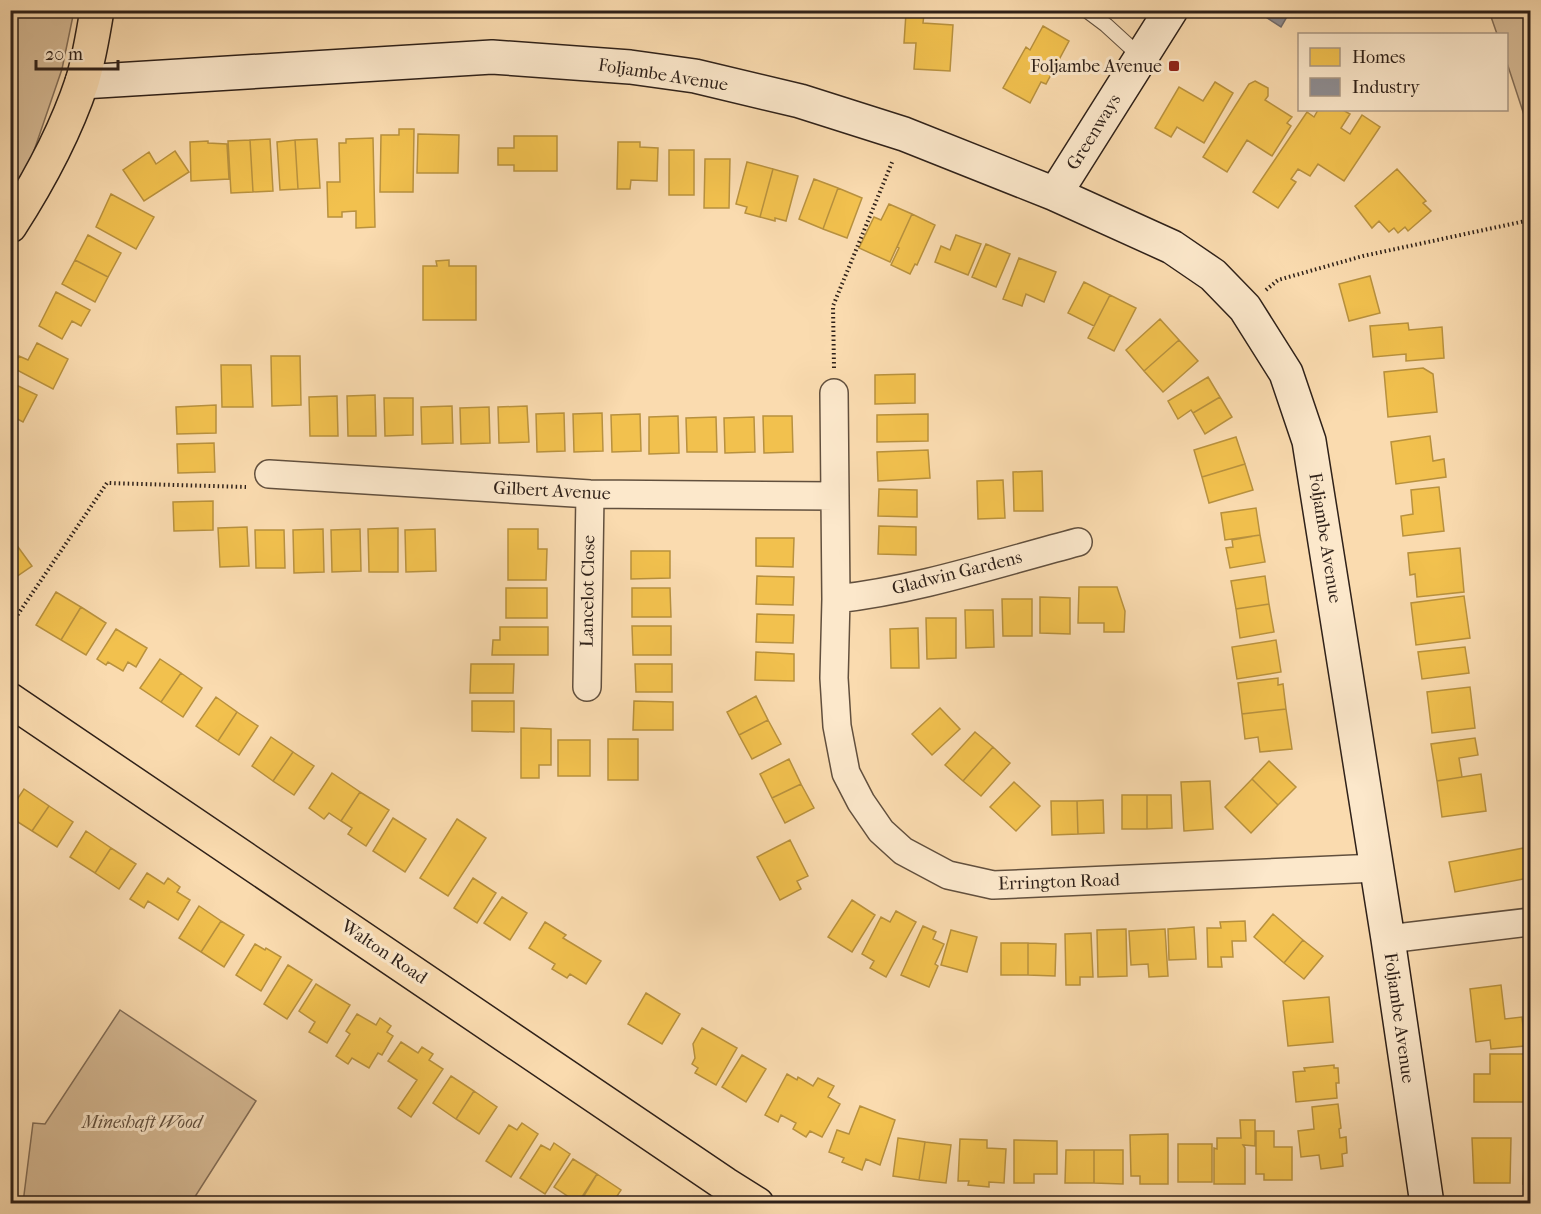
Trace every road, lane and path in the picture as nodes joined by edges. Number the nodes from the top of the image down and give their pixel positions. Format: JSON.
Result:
{"nodes":[{"id":1,"x":97,"y":10,"type":"edge"},
{"id":2,"x":1086,"y":10,"type":"edge"},
{"id":3,"x":1171,"y":10,"type":"edge"},
{"id":4,"x":1141,"y":57,"type":"junction"},
{"id":5,"x":82,"y":82,"type":"junction"},
{"id":6,"x":903,"y":134,"type":"junction"},
{"id":7,"x":1055,"y":194,"type":"junction"},
{"id":8,"x":1530,"y":220,"type":"edge"},
{"id":9,"x":10,"y":226,"type":"edge"},
{"id":10,"x":1245,"y":308,"type":"junction"},
{"id":11,"x":834,"y":393,"type":"joint"},
{"id":12,"x":269,"y":474,"type":"joint"},
{"id":13,"x":590,"y":494,"type":"junction"},
{"id":14,"x":835,"y":496,"type":"junction"},
{"id":15,"x":1078,"y":542,"type":"dead end"},
{"id":16,"x":836,"y":599,"type":"junction"},
{"id":17,"x":10,"y":626,"type":"edge"},
{"id":18,"x":587,"y":687,"type":"dead end"},
{"id":19,"x":10,"y":700,"type":"edge"},
{"id":20,"x":1377,"y":868,"type":"junction"},
{"id":21,"x":1530,"y":922,"type":"edge"},
{"id":22,"x":1388,"y":939,"type":"junction"},
{"id":23,"x":757,"y":1203,"type":"edge"},
{"id":24,"x":1427,"y":1203,"type":"edge"}],
"edges":[{"from":1,"to":5,"type":"main road"},
{"from":2,"to":4,"type":"lane"},
{"from":3,"to":4,"type":"street","name":"Greenways"},
{"from":4,"to":7,"type":"street","name":"Greenways"},
{"from":5,"to":6,"type":"street","name":"Foljambe Avenue"},
{"from":5,"to":9,"type":"main road"},
{"from":6,"to":7,"type":"street","name":"Foljambe Avenue"},
{"from":6,"to":11,"type":"path"},
{"from":7,"to":10,"type":"street","name":"Foljambe Avenue"},
{"from":8,"to":10,"type":"path"},
{"from":10,"to":20,"type":"street","name":"Foljambe Avenue"},
{"from":11,"to":14,"type":"street","name":"Errington Road"},
{"from":12,"to":13,"type":"street","name":"Gilbert Avenue"},
{"from":12,"to":17,"type":"path"},
{"from":13,"to":14,"type":"street","name":"Gilbert Avenue"},
{"from":13,"to":18,"type":"street","name":"Lancelot Close"},
{"from":14,"to":16,"type":"street","name":"Errington Road"},
{"from":15,"to":16,"type":"street","name":"Gladwin Gardens"},
{"from":16,"to":20,"type":"street","name":"Errington Road"},
{"from":19,"to":23,"type":"main road","name":"Walton Road"},
{"from":20,"to":22,"type":"street","name":"Foljambe Avenue"},
{"from":21,"to":22,"type":"street"},
{"from":22,"to":24,"type":"street","name":"Foljambe Avenue"}]}
